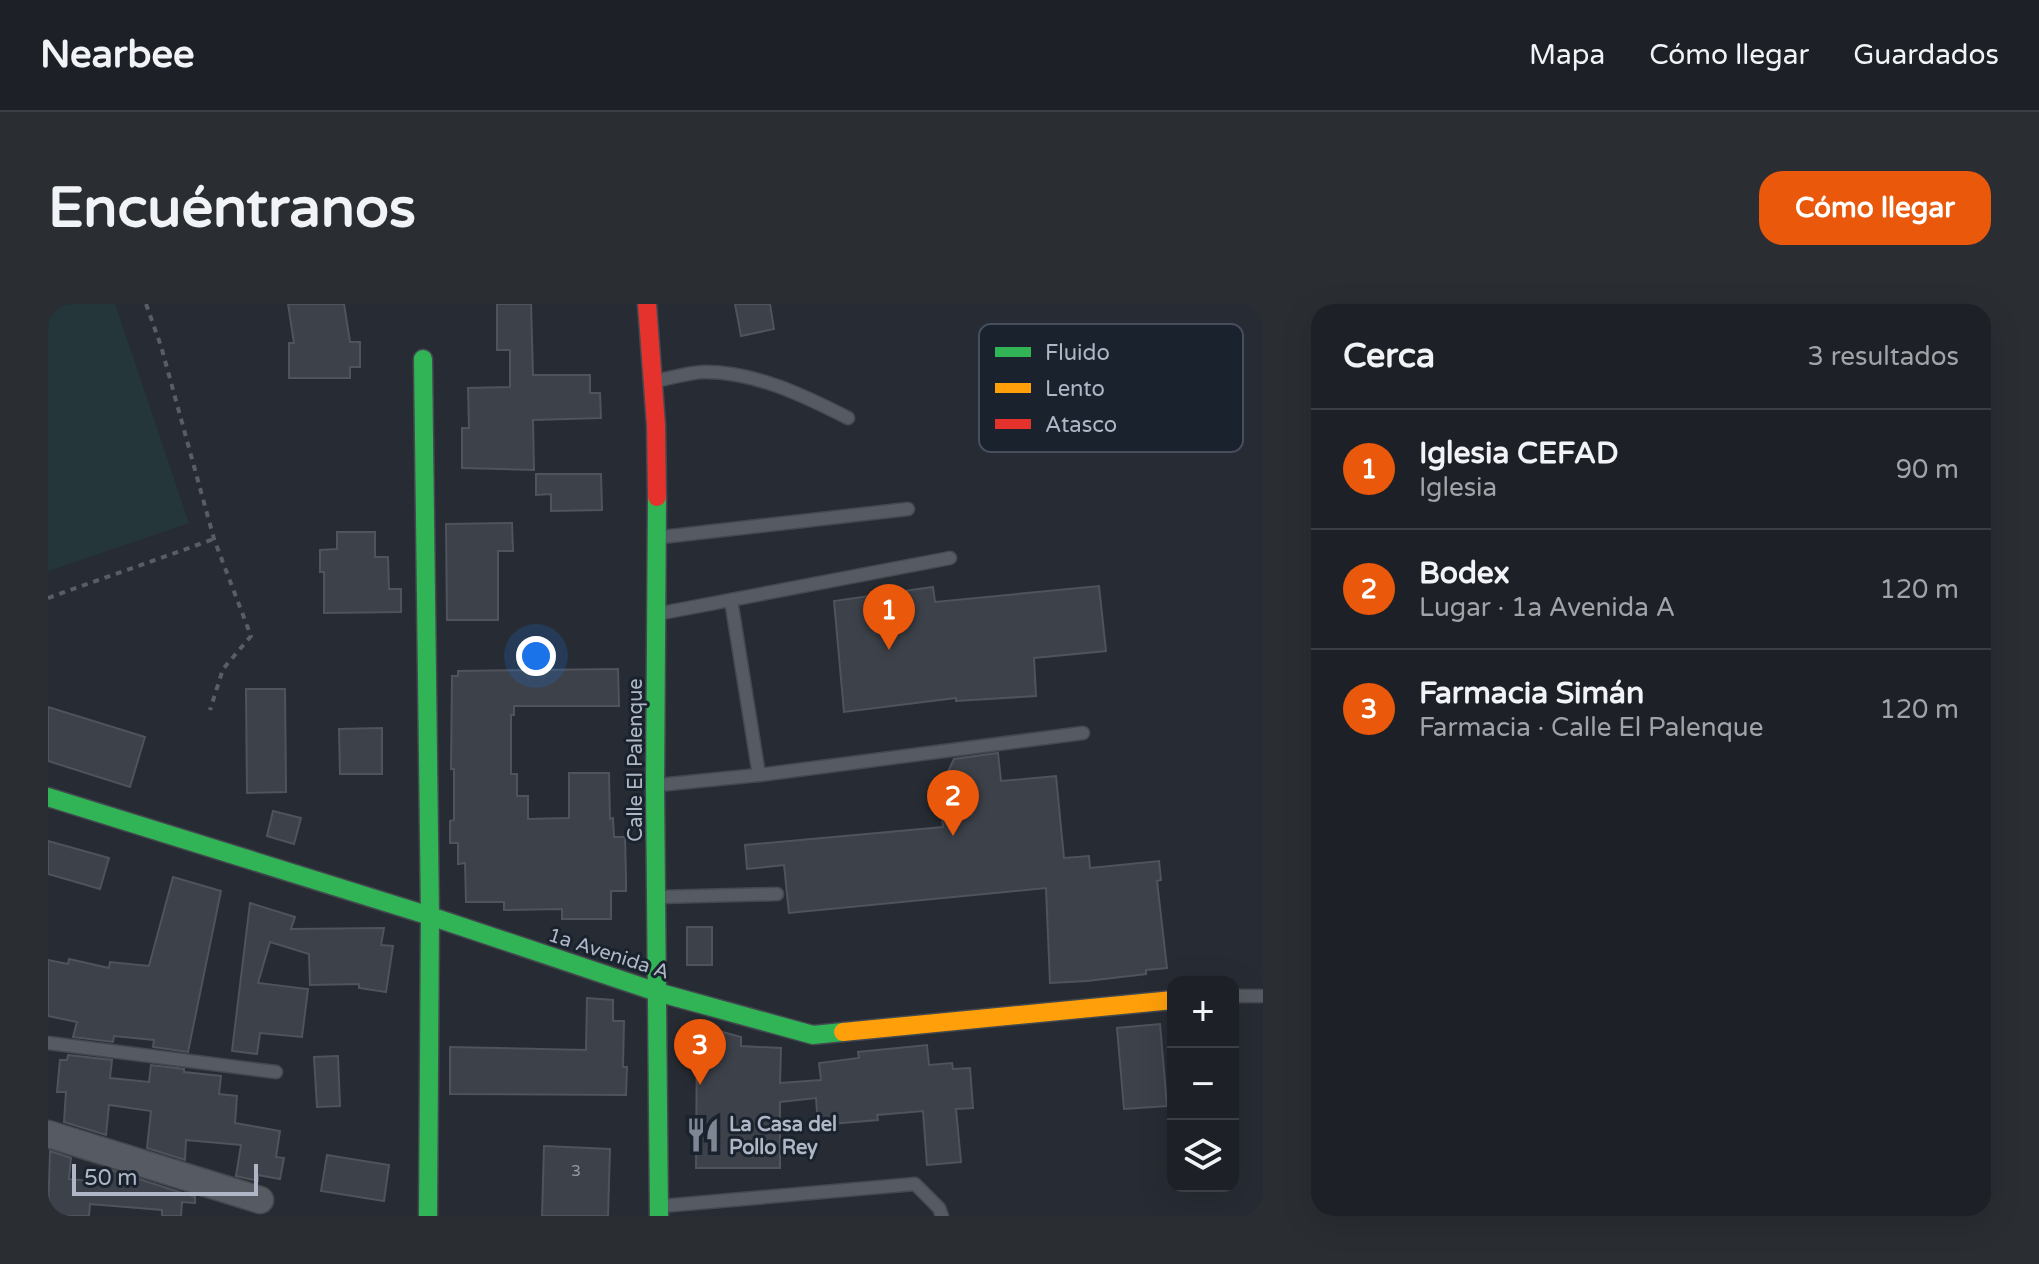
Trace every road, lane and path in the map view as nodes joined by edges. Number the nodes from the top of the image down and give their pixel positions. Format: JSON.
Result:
{"nodes":[{"id":1,"x":146,"y":304,"type":"edge"},
{"id":2,"x":647,"y":304,"type":"edge"},
{"id":3,"x":423,"y":359,"type":"dead end"},
{"id":4,"x":656,"y":381,"type":"junction"},
{"id":5,"x":848,"y":418,"type":"dead end"},
{"id":6,"x":908,"y":509,"type":"dead end"},
{"id":7,"x":659,"y":538,"type":"junction"},
{"id":8,"x":214,"y":539,"type":"junction"},
{"id":9,"x":950,"y":558,"type":"dead end"},
{"id":10,"x":48,"y":598,"type":"edge"},
{"id":11,"x":731,"y":600,"type":"junction"},
{"id":12,"x":658,"y":614,"type":"junction"},
{"id":13,"x":210,"y":710,"type":"dead end"},
{"id":14,"x":1083,"y":733,"type":"dead end"},
{"id":15,"x":759,"y":775,"type":"junction"},
{"id":16,"x":655,"y":785,"type":"junction"},
{"id":17,"x":48,"y":797,"type":"edge"},
{"id":18,"x":777,"y":894,"type":"dead end"},
{"id":19,"x":657,"y":897,"type":"junction"},
{"id":20,"x":430,"y":916,"type":"junction"},
{"id":21,"x":657,"y":992,"type":"junction"},
{"id":22,"x":1239,"y":996,"type":"edge"},
{"id":23,"x":1263,"y":996,"type":"edge"},
{"id":24,"x":1167,"y":1001,"type":"edge"},
{"id":25,"x":48,"y":1043,"type":"edge"},
{"id":26,"x":276,"y":1072,"type":"dead end"},
{"id":27,"x":48,"y":1134,"type":"edge"},
{"id":28,"x":260,"y":1200,"type":"dead end"},
{"id":29,"x":659,"y":1211,"type":"edge"},
{"id":30,"x":428,"y":1216,"type":"edge"},
{"id":31,"x":942,"y":1216,"type":"edge"}],
"edges":[{"from":1,"to":8,"type":"path"},
{"from":2,"to":4,"type":"street","name":"Calle El Palenque"},
{"from":3,"to":20,"type":"street"},
{"from":4,"to":5,"type":"lane"},
{"from":4,"to":7,"type":"street","name":"Calle El Palenque"},
{"from":6,"to":7,"type":"lane"},
{"from":7,"to":12,"type":"street","name":"Calle El Palenque"},
{"from":8,"to":10,"type":"path"},
{"from":8,"to":13,"type":"path"},
{"from":9,"to":11,"type":"lane"},
{"from":11,"to":12,"type":"lane"},
{"from":11,"to":15,"type":"lane"},
{"from":12,"to":16,"type":"street","name":"Calle El Palenque"},
{"from":14,"to":15,"type":"lane"},
{"from":15,"to":16,"type":"lane"},
{"from":16,"to":19,"type":"street","name":"Calle El Palenque"},
{"from":17,"to":20,"type":"street","name":"1a Avenida A"},
{"from":18,"to":19,"type":"lane"},
{"from":19,"to":21,"type":"street","name":"Calle El Palenque"},
{"from":20,"to":21,"type":"street","name":"1a Avenida A"},
{"from":20,"to":30,"type":"street"},
{"from":21,"to":24,"type":"street","name":"1a Avenida A"},
{"from":21,"to":29,"type":"street","name":"Calle El Palenque"},
{"from":22,"to":23,"type":"lane"},
{"from":25,"to":26,"type":"lane"},
{"from":27,"to":28,"type":"street"},
{"from":29,"to":31,"type":"lane"}]}
